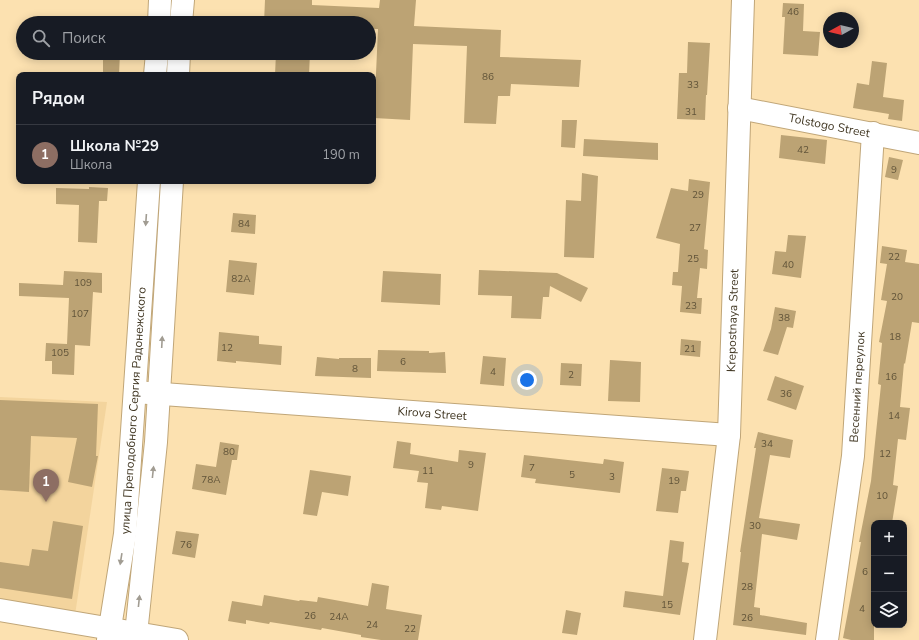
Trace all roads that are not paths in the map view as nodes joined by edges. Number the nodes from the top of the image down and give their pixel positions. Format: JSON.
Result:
{"nodes":[{"id":1,"x":160,"y":0,"type":"edge"},
{"id":2,"x":183,"y":0,"type":"edge"},
{"id":3,"x":743,"y":0,"type":"edge"},
{"id":4,"x":159,"y":16,"type":"edge"},
{"id":5,"x":182,"y":16,"type":"edge"},
{"id":6,"x":157,"y":60,"type":"edge"},
{"id":7,"x":179,"y":60,"type":"edge"},
{"id":8,"x":156,"y":72,"type":"edge"},
{"id":9,"x":178,"y":72,"type":"edge"},
{"id":10,"x":739,"y":108,"type":"junction"},
{"id":11,"x":873,"y":133,"type":"junction"},
{"id":12,"x":919,"y":143,"type":"edge"},
{"id":13,"x":149,"y":184,"type":"edge"},
{"id":14,"x":172,"y":184,"type":"edge"},
{"id":15,"x":135,"y":392,"type":"junction"},
{"id":16,"x":159,"y":393,"type":"junction"},
{"id":17,"x":729,"y":435,"type":"junction"},
{"id":18,"x":0,"y":610,"type":"edge"},
{"id":19,"x":109,"y":634,"type":"edge"},
{"id":20,"x":135,"y":637,"type":"edge"},
{"id":21,"x":177,"y":640,"type":"edge"},
{"id":22,"x":705,"y":640,"type":"edge"},
{"id":23,"x":827,"y":640,"type":"edge"}],
"edges":[{"from":1,"to":4,"type":"street"},
{"from":2,"to":5,"type":"street"},
{"from":3,"to":10,"type":"street","name":"Krepostnaya Street"},
{"from":6,"to":8,"type":"street"},
{"from":7,"to":9,"type":"street"},
{"from":10,"to":11,"type":"street","name":"Tolstogo Street"},
{"from":10,"to":17,"type":"street","name":"Krepostnaya Street"},
{"from":11,"to":12,"type":"street","name":"Tolstogo Street"},
{"from":11,"to":23,"type":"street","name":"Весенний переулок"},
{"from":13,"to":15,"type":"street","name":"улица Преподобного Сергия Радонежского","one_way":true},
{"from":16,"to":14,"type":"street","name":"улица Преподобного Сергия Радонежского","one_way":true},
{"from":15,"to":16,"type":"street","name":"Kirova Street"},
{"from":15,"to":19,"type":"street","name":"улица Преподобного Сергия Радонежского","one_way":true},
{"from":16,"to":17,"type":"street","name":"Kirova Street"},
{"from":20,"to":16,"type":"street","name":"улица Преподобного Сергия Радонежского","one_way":true},
{"from":17,"to":22,"type":"street","name":"Krepostnaya Street"},
{"from":18,"to":19,"type":"street"},
{"from":19,"to":20,"type":"street"},
{"from":20,"to":21,"type":"street"}]}
